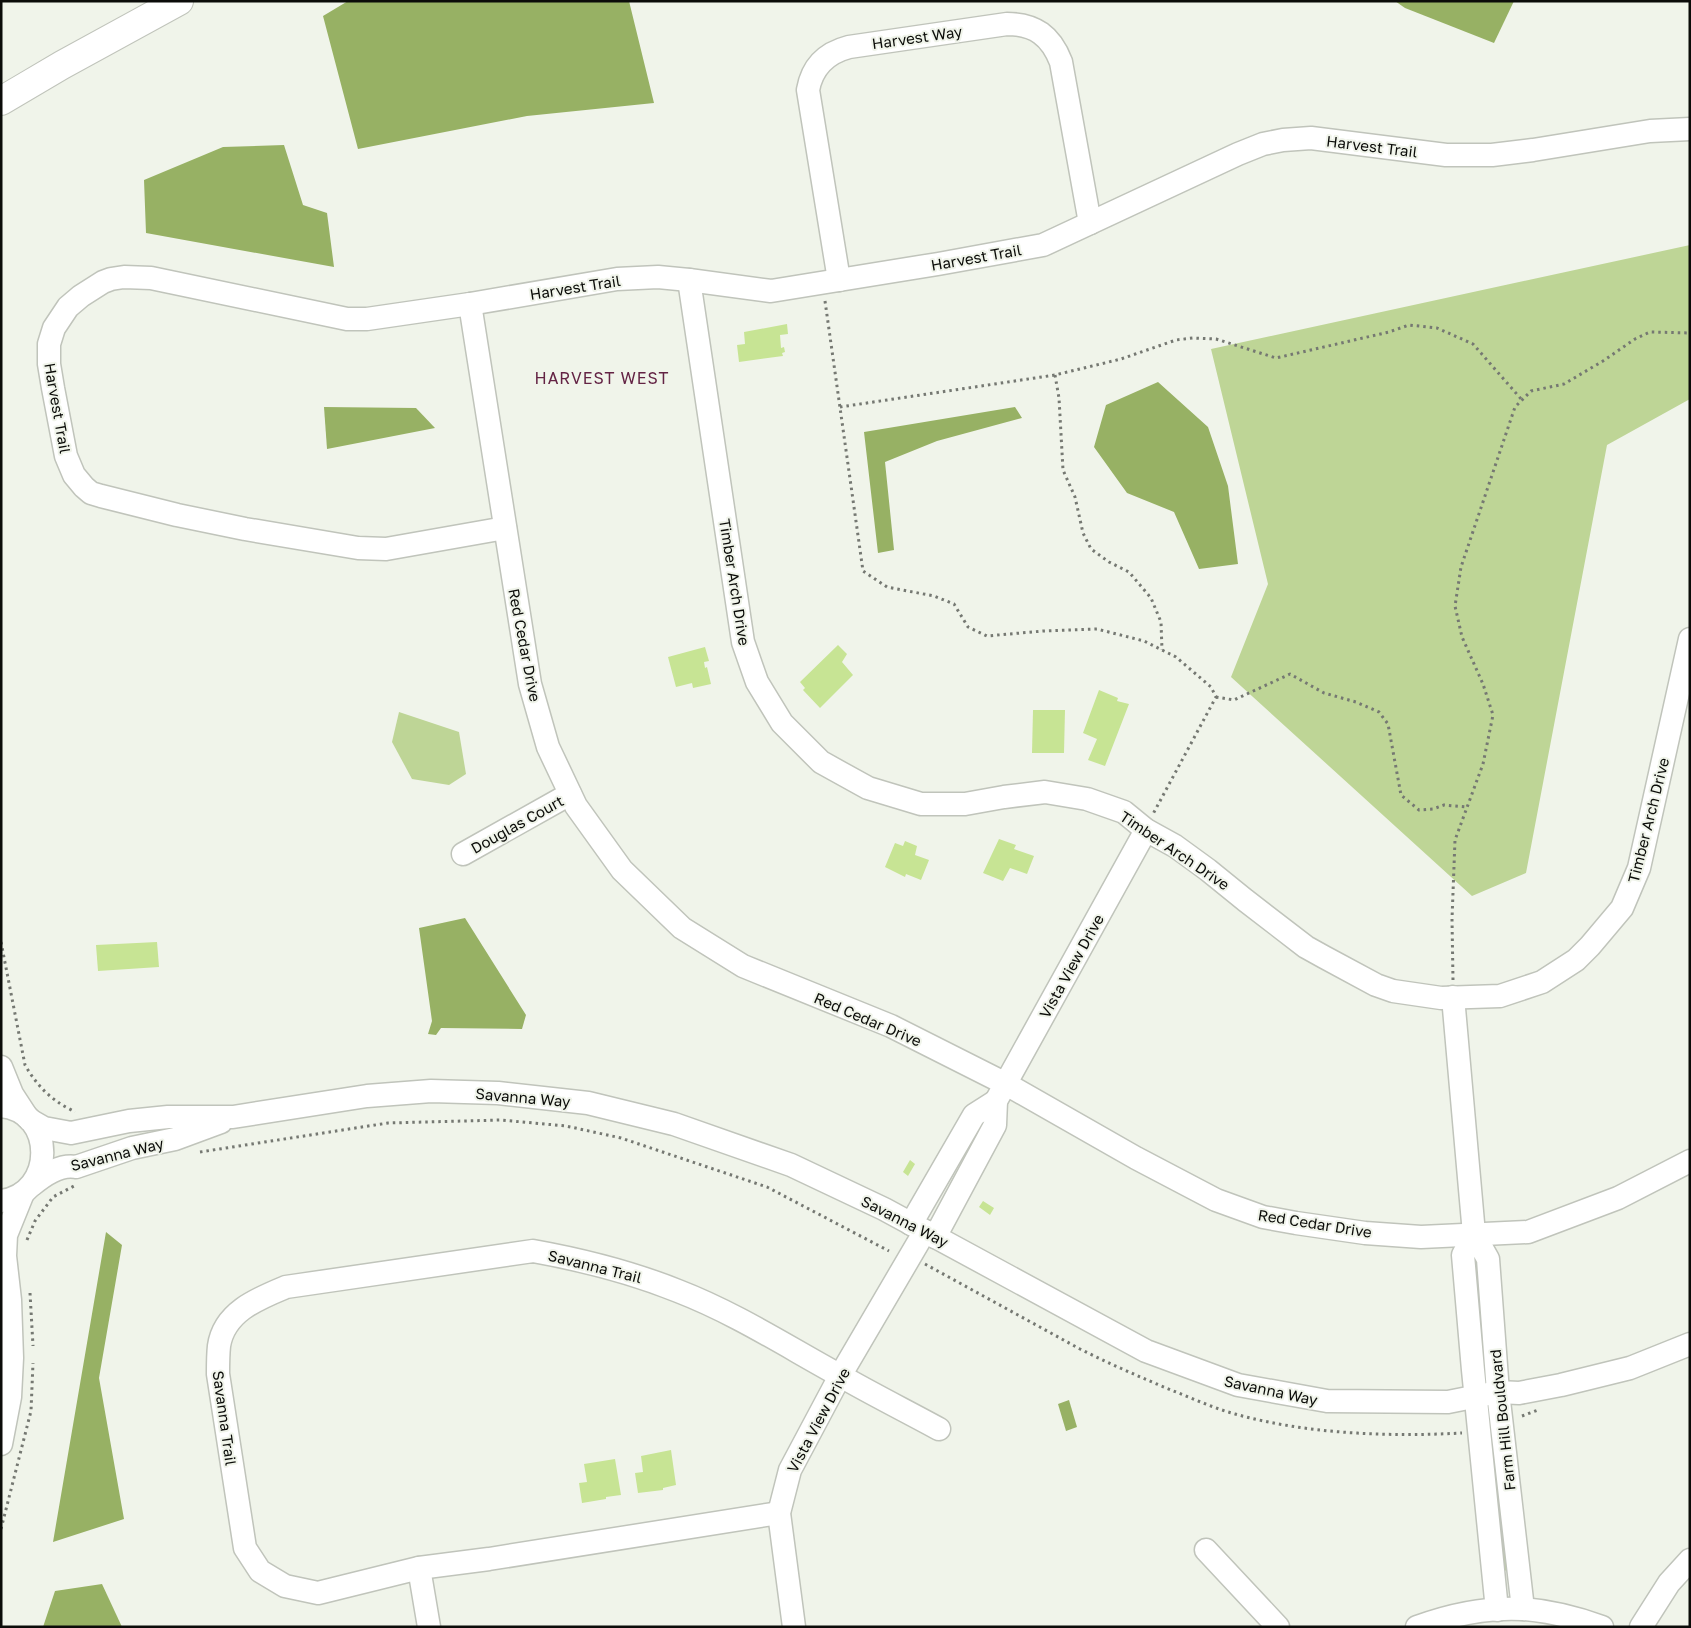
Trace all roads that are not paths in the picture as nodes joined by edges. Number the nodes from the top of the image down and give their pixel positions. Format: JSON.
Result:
{"nodes":[{"id":1,"x":179,"y":1,"type":"edge"},
{"id":2,"x":1,"y":101,"type":"edge"},
{"id":3,"x":1690,"y":129,"type":"edge"},
{"id":4,"x":1090,"y":223,"type":"junction"},
{"id":5,"x":689,"y":280,"type":"junction"},
{"id":6,"x":831,"y":281,"type":"junction"},
{"id":7,"x":470,"y":304,"type":"junction"},
{"id":8,"x":505,"y":528,"type":"junction"},
{"id":9,"x":1690,"y":640,"type":"edge"},
{"id":10,"x":570,"y":794,"type":"junction"},
{"id":11,"x":1146,"y":830,"type":"junction"},
{"id":12,"x":463,"y":854,"type":"dead end"},
{"id":13,"x":1453,"y":997,"type":"junction"},
{"id":14,"x":1,"y":1067,"type":"edge"},
{"id":15,"x":1001,"y":1093,"type":"junction"},
{"id":16,"x":1,"y":1106,"type":"edge"},
{"id":17,"x":233,"y":1117,"type":"junction"},
{"id":18,"x":29,"y":1119,"type":"junction"},
{"id":19,"x":1690,"y":1162,"type":"edge"},
{"id":20,"x":27,"y":1189,"type":"junction"},
{"id":21,"x":1,"y":1201,"type":"edge"},
{"id":22,"x":924,"y":1231,"type":"junction"},
{"id":23,"x":1474,"y":1234,"type":"junction"},
{"id":24,"x":1690,"y":1344,"type":"edge"},
{"id":25,"x":840,"y":1376,"type":"junction"},
{"id":26,"x":1498,"y":1392,"type":"junction"},
{"id":27,"x":1475,"y":1397,"type":"junction"},
{"id":28,"x":939,"y":1428,"type":"dead end"},
{"id":29,"x":1,"y":1444,"type":"edge"},
{"id":30,"x":779,"y":1513,"type":"junction"},
{"id":31,"x":1206,"y":1550,"type":"dead end"},
{"id":32,"x":1690,"y":1560,"type":"edge"},
{"id":33,"x":419,"y":1568,"type":"junction"},
{"id":34,"x":1523,"y":1609,"type":"junction"},
{"id":35,"x":1497,"y":1610,"type":"junction"},
{"id":36,"x":429,"y":1627,"type":"edge"},
{"id":37,"x":794,"y":1627,"type":"edge"},
{"id":38,"x":1278,"y":1627,"type":"edge"},
{"id":39,"x":1417,"y":1627,"type":"edge"},
{"id":40,"x":1602,"y":1627,"type":"edge"},
{"id":41,"x":1641,"y":1627,"type":"edge"}],
"edges":[{"from":1,"to":2,"type":"highway"},
{"from":3,"to":4,"type":"street","name":"Harvest Trail"},
{"from":4,"to":6,"type":"street","name":"Harvest Trail"},
{"from":4,"to":6,"type":"street","name":"Harvest Way"},
{"from":5,"to":6,"type":"street","name":"Harvest Trail"},
{"from":5,"to":7,"type":"street","name":"Harvest Trail"},
{"from":5,"to":11,"type":"street","name":"Timber Arch Drive"},
{"from":7,"to":8,"type":"street","name":"Red Cedar Drive"},
{"from":7,"to":8,"type":"street","name":"Harvest Trail"},
{"from":8,"to":10,"type":"street","name":"Red Cedar Drive"},
{"from":9,"to":13,"type":"street","name":"Timber Arch Drive"},
{"from":10,"to":12,"type":"street","name":"Douglas Court"},
{"from":10,"to":15,"type":"street","name":"Red Cedar Drive"},
{"from":11,"to":13,"type":"street","name":"Timber Arch Drive"},
{"from":11,"to":15,"type":"street","name":"Vista View Drive"},
{"from":13,"to":23,"type":"street","name":"Farm Hill Bouldvard"},
{"from":14,"to":18,"type":"street"},
{"from":15,"to":22,"type":"street","name":"Vista View Drive"},
{"from":15,"to":23,"type":"street","name":"Red Cedar Drive"},
{"from":16,"to":18,"type":"street","name":"Savanna Way"},
{"from":17,"to":18,"type":"street","name":"Savanna Way"},
{"from":17,"to":20,"type":"street","name":"Savanna Way"},
{"from":17,"to":22,"type":"street","name":"Savanna Way"},
{"from":18,"to":20,"type":"street"},
{"from":19,"to":23,"type":"street","name":"Red Cedar Drive"},
{"from":20,"to":21,"type":"street","name":"Savanna Way"},
{"from":20,"to":29,"type":"street"},
{"from":22,"to":25,"type":"street","name":"Vista View Drive"},
{"from":22,"to":27,"type":"street","name":"Savanna Way"},
{"from":23,"to":26,"type":"street","name":"Farm Hill Bouldvard"},
{"from":23,"to":27,"type":"street","name":"Farm Hill Bouldvard"},
{"from":24,"to":26,"type":"street","name":"Savanna Way"},
{"from":25,"to":28,"type":"street","name":"Savanna Trail"},
{"from":25,"to":30,"type":"street","name":"Vista View Drive"},
{"from":25,"to":33,"type":"street","name":"Savanna Trail"},
{"from":26,"to":27,"type":"street","name":"Savanna Way"},
{"from":26,"to":34,"type":"street","name":"Farm Hill Bouldvard"},
{"from":27,"to":35,"type":"street","name":"Farm Hill Bouldvard"},
{"from":30,"to":33,"type":"street","name":"Savanna Trail"},
{"from":30,"to":37,"type":"street","name":"Vista View Drive"},
{"from":31,"to":38,"type":"street"},
{"from":32,"to":41,"type":"street"},
{"from":33,"to":36,"type":"street"},
{"from":34,"to":35,"type":"street"},
{"from":34,"to":40,"type":"street"},
{"from":35,"to":39,"type":"street"}]}
